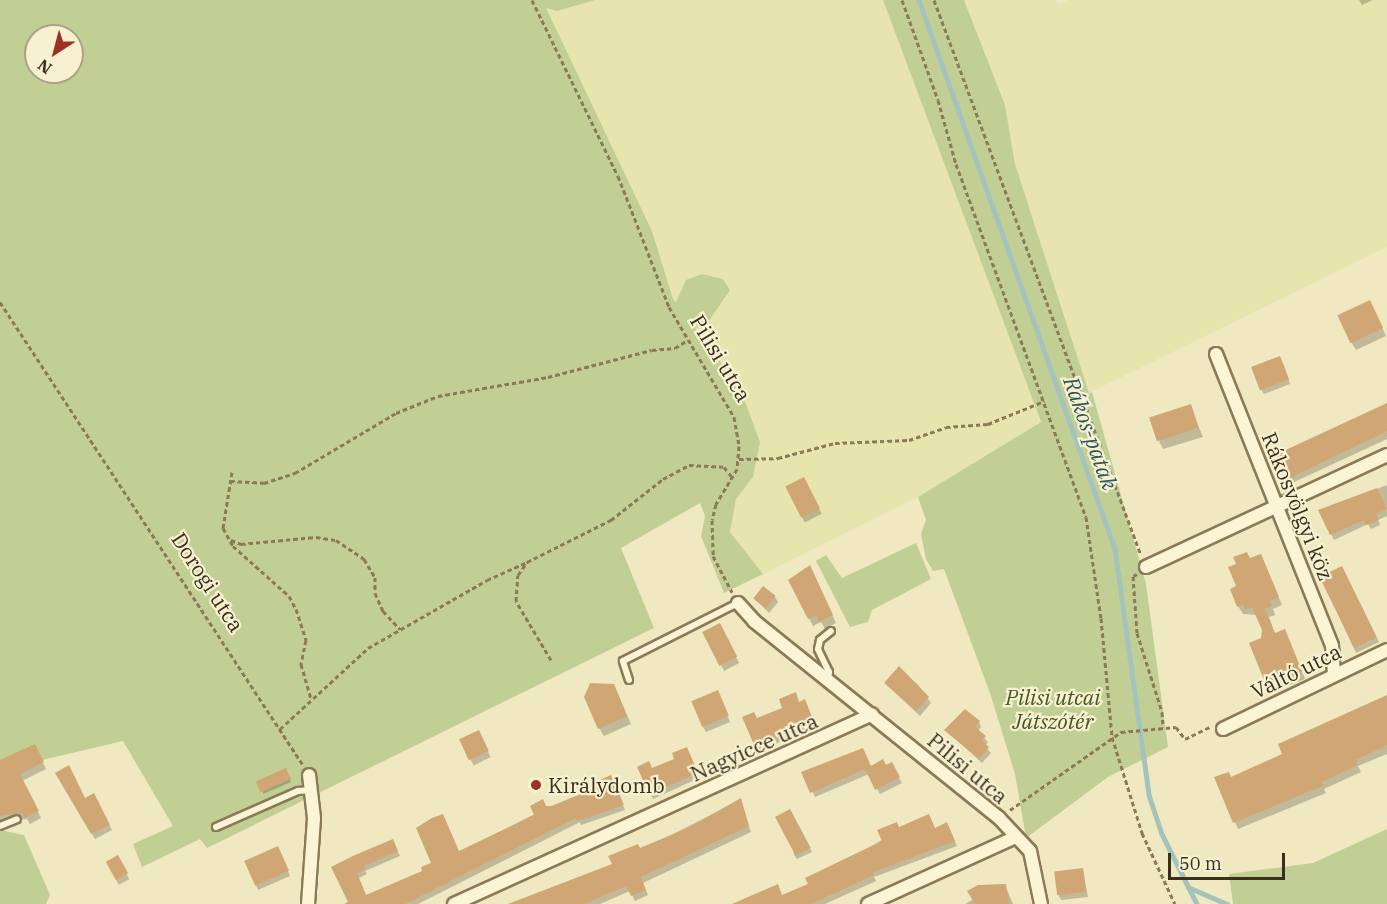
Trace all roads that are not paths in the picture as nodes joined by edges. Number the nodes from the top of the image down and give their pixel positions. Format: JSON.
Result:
{"nodes":[{"id":1,"x":1216,"y":354,"type":"dead end"},
{"id":2,"x":1387,"y":455,"type":"edge"},
{"id":3,"x":1278,"y":507,"type":"junction"},
{"id":4,"x":1146,"y":567,"type":"road end"},
{"id":5,"x":738,"y":603,"type":"joint"},
{"id":6,"x":831,"y":631,"type":"dead end"},
{"id":7,"x":1387,"y":650,"type":"edge"},
{"id":8,"x":1334,"y":674,"type":"junction"},
{"id":9,"x":828,"y":679,"type":"junction"},
{"id":10,"x":629,"y":680,"type":"dead end"},
{"id":11,"x":872,"y":714,"type":"junction"},
{"id":12,"x":1223,"y":729,"type":"road end"},
{"id":13,"x":309,"y":775,"type":"road end"},
{"id":14,"x":312,"y":790,"type":"junction"},
{"id":15,"x":17,"y":819,"type":"dead end"},
{"id":16,"x":0,"y":826,"type":"edge"},
{"id":17,"x":216,"y":826,"type":"dead end"},
{"id":18,"x":1016,"y":837,"type":"junction"},
{"id":19,"x":308,"y":904,"type":"edge"},
{"id":20,"x":454,"y":904,"type":"edge"},
{"id":21,"x":868,"y":904,"type":"edge"},
{"id":22,"x":1041,"y":904,"type":"edge"}],
"edges":[{"from":1,"to":3,"type":"street","name":"Rákosvölgyi köz"},
{"from":2,"to":3,"type":"street"},
{"from":3,"to":4,"type":"street"},
{"from":3,"to":8,"type":"street","name":"Rákosvölgyi köz"},
{"from":5,"to":9,"type":"street","name":"Pilisi utca"},
{"from":5,"to":10,"type":"lane"},
{"from":6,"to":9,"type":"lane"},
{"from":7,"to":8,"type":"street","name":"Váltó utca"},
{"from":8,"to":12,"type":"street","name":"Váltó utca"},
{"from":9,"to":11,"type":"street","name":"Pilisi utca"},
{"from":11,"to":18,"type":"street","name":"Pilisi utca"},
{"from":11,"to":20,"type":"street","name":"Nagyicce utca"},
{"from":13,"to":14,"type":"street"},
{"from":14,"to":17,"type":"lane"},
{"from":14,"to":19,"type":"street"},
{"from":15,"to":16,"type":"lane"},
{"from":18,"to":21,"type":"street"},
{"from":18,"to":22,"type":"street","name":"Pilisi utca"}]}
